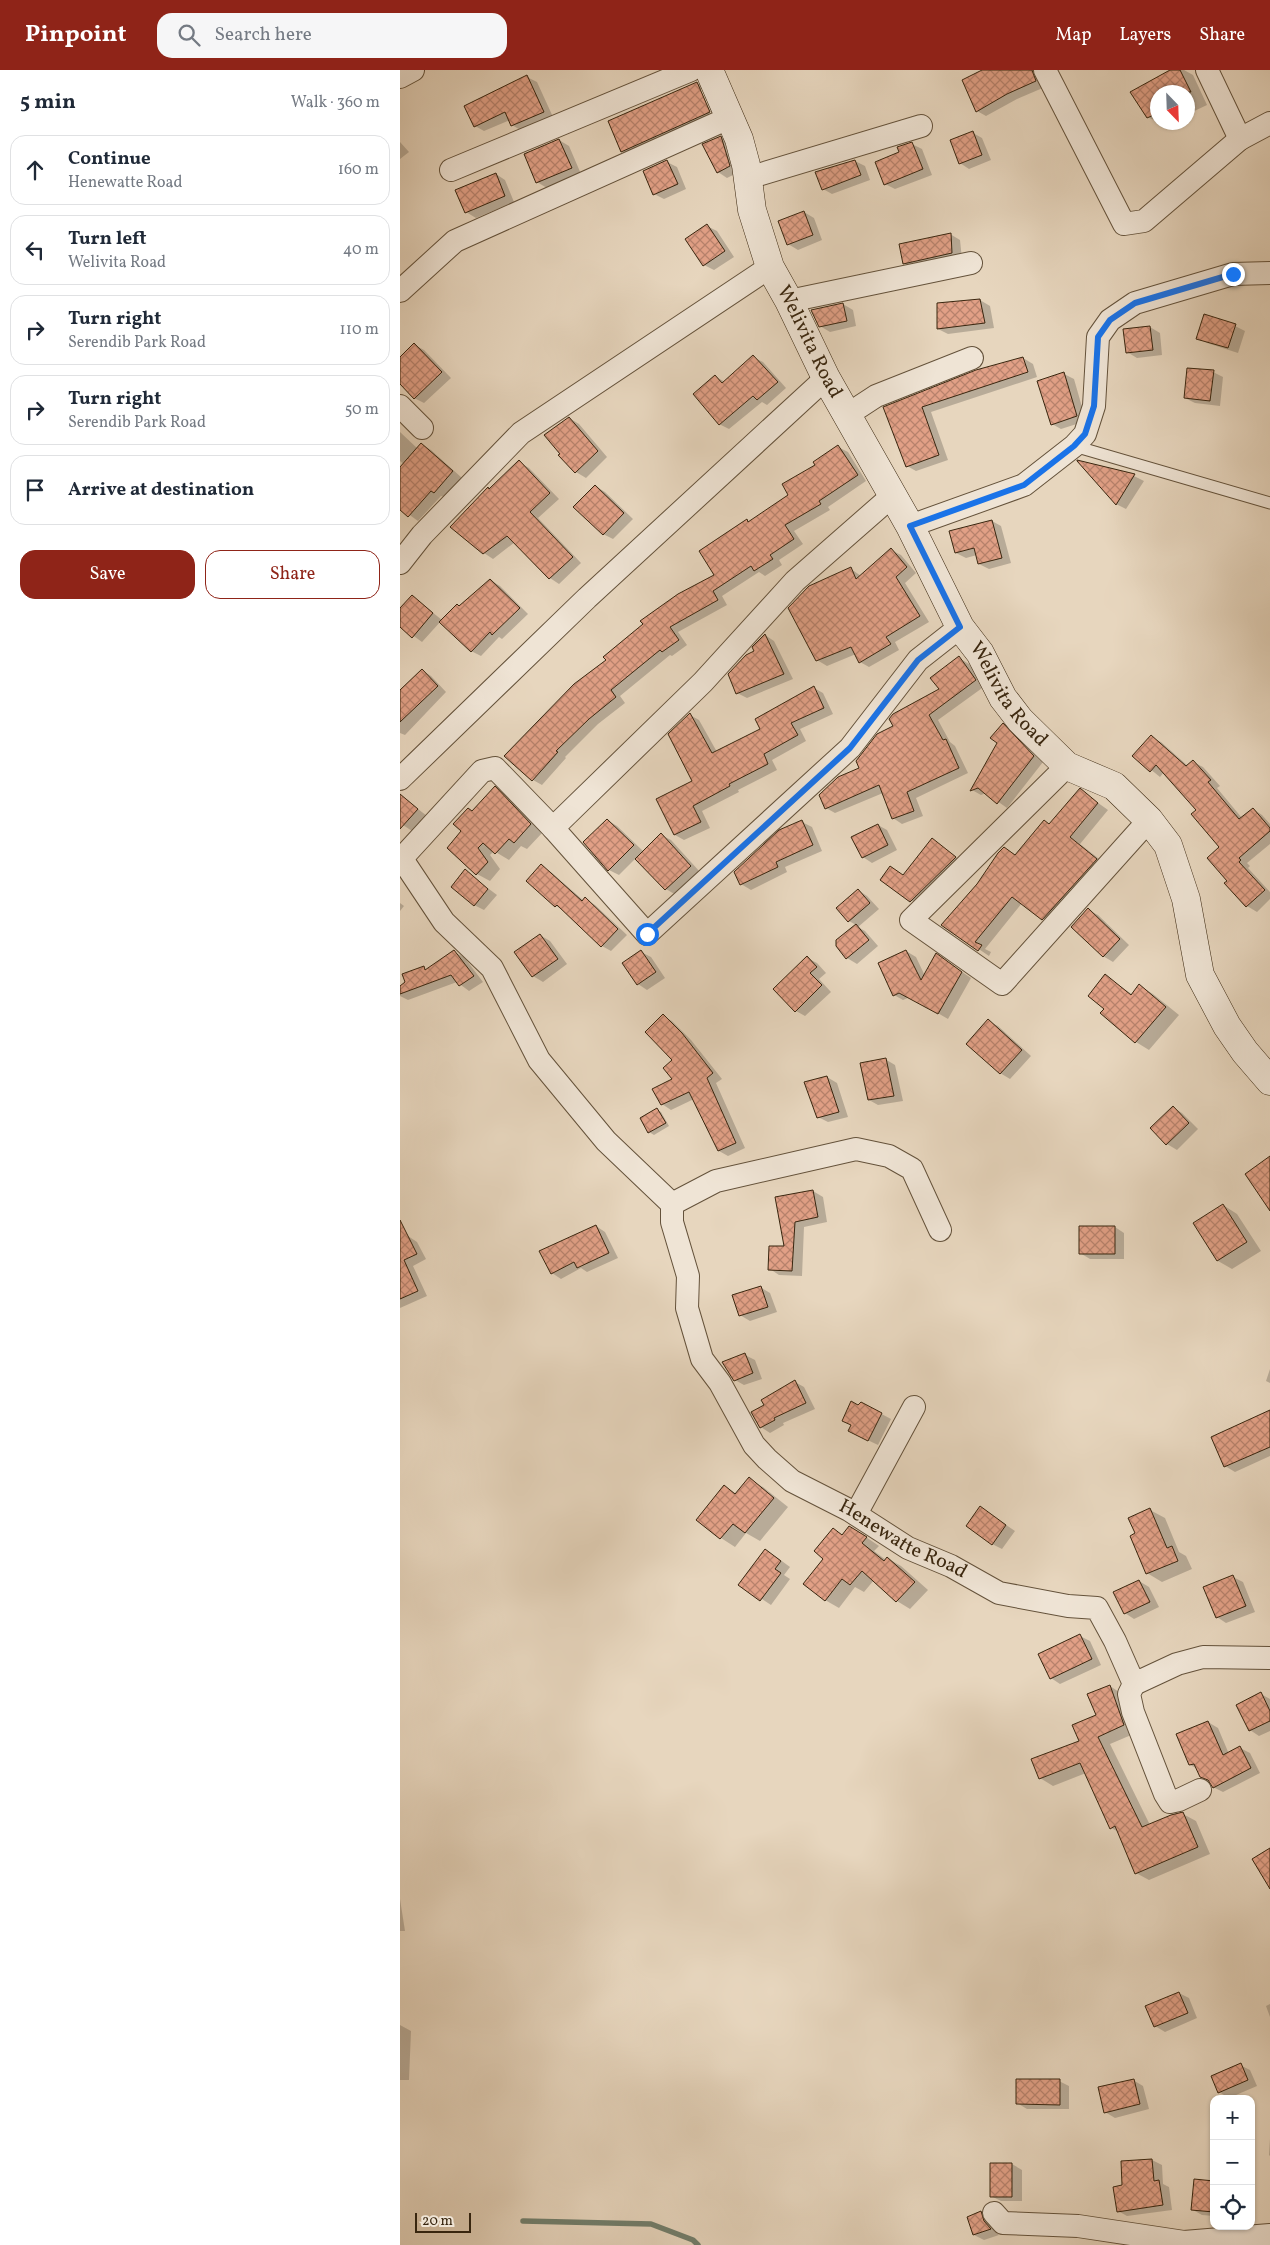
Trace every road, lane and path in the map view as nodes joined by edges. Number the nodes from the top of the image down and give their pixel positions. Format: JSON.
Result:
{"nodes":[{"id":1,"x":413,"y":70,"type":"edge"},
{"id":2,"x":691,"y":70,"type":"edge"},
{"id":3,"x":709,"y":70,"type":"edge"},
{"id":4,"x":1045,"y":70,"type":"edge"},
{"id":5,"x":1207,"y":70,"type":"edge"},
{"id":6,"x":400,"y":77,"type":"edge"},
{"id":7,"x":731,"y":117,"type":"junction"},
{"id":8,"x":1270,"y":123,"type":"edge"},
{"id":9,"x":921,"y":126,"type":"dead end"},
{"id":10,"x":1240,"y":139,"type":"junction"},
{"id":11,"x":451,"y":170,"type":"dead end"},
{"id":12,"x":748,"y":178,"type":"junction"},
{"id":13,"x":971,"y":264,"type":"dead end"},
{"id":14,"x":770,"y":267,"type":"junction"},
{"id":15,"x":1270,"y":273,"type":"edge"},
{"id":16,"x":400,"y":291,"type":"edge"},
{"id":17,"x":789,"y":301,"type":"junction"},
{"id":18,"x":972,"y":358,"type":"dead end"},
{"id":19,"x":826,"y":378,"type":"junction"},
{"id":20,"x":400,"y":406,"type":"edge"},
{"id":21,"x":847,"y":415,"type":"junction"},
{"id":22,"x":422,"y":428,"type":"dead end"},
{"id":23,"x":1074,"y":446,"type":"junction"},
{"id":24,"x":892,"y":496,"type":"junction"},
{"id":25,"x":1270,"y":503,"type":"edge"},
{"id":26,"x":910,"y":526,"type":"junction"},
{"id":27,"x":400,"y":563,"type":"edge"},
{"id":28,"x":960,"y":627,"type":"junction"},
{"id":29,"x":1067,"y":766,"type":"junction"},
{"id":30,"x":400,"y":779,"type":"edge"},
{"id":31,"x":1149,"y":820,"type":"junction"},
{"id":32,"x":553,"y":828,"type":"junction"},
{"id":33,"x":401,"y":857,"type":"edge"},
{"id":34,"x":1270,"y":1081,"type":"edge"},
{"id":35,"x":672,"y":1204,"type":"junction"},
{"id":36,"x":940,"y":1230,"type":"dead end"},
{"id":37,"x":914,"y":1407,"type":"dead end"},
{"id":38,"x":856,"y":1514,"type":"junction"},
{"id":39,"x":1270,"y":1658,"type":"edge"},
{"id":40,"x":1134,"y":1684,"type":"junction"},
{"id":41,"x":1200,"y":1790,"type":"dead end"},
{"id":42,"x":994,"y":2213,"type":"dead end"},
{"id":43,"x":1270,"y":2235,"type":"edge"},
{"id":44,"x":1184,"y":2243,"type":"edge"}],
"edges":[{"from":1,"to":6,"type":"street"},
{"from":2,"to":11,"type":"street"},
{"from":3,"to":7,"type":"street","name":"Welivita Road"},
{"from":4,"to":10,"type":"street"},
{"from":5,"to":10,"type":"street"},
{"from":7,"to":12,"type":"street","name":"Welivita Road"},
{"from":7,"to":16,"type":"street"},
{"from":8,"to":10,"type":"street"},
{"from":9,"to":12,"type":"street"},
{"from":12,"to":14,"type":"street","name":"Welivita Road"},
{"from":13,"to":17,"type":"street"},
{"from":14,"to":17,"type":"street","name":"Welivita Road"},
{"from":14,"to":27,"type":"street"},
{"from":15,"to":23,"type":"street"},
{"from":17,"to":19,"type":"street","name":"Welivita Road"},
{"from":18,"to":21,"type":"street"},
{"from":19,"to":21,"type":"street","name":"Welivita Road"},
{"from":19,"to":30,"type":"street"},
{"from":20,"to":22,"type":"street"},
{"from":21,"to":24,"type":"street","name":"Welivita Road"},
{"from":23,"to":25,"type":"lane"},
{"from":23,"to":26,"type":"street"},
{"from":24,"to":26,"type":"street","name":"Welivita Road"},
{"from":24,"to":32,"type":"street"},
{"from":26,"to":28,"type":"street","name":"Welivita Road"},
{"from":28,"to":29,"type":"street","name":"Welivita Road"},
{"from":28,"to":32,"type":"street"},
{"from":29,"to":31,"type":"street","name":"Welivita Road"},
{"from":29,"to":31,"type":"street"},
{"from":31,"to":34,"type":"street","name":"Welivita Road"},
{"from":32,"to":33,"type":"street"},
{"from":33,"to":35,"type":"street"},
{"from":35,"to":36,"type":"street"},
{"from":35,"to":38,"type":"street","name":"Henewatte Road"},
{"from":37,"to":38,"type":"street"},
{"from":38,"to":40,"type":"street","name":"Henewatte Road"},
{"from":39,"to":40,"type":"street"},
{"from":40,"to":41,"type":"street"},
{"from":42,"to":44,"type":"street"},
{"from":43,"to":44,"type":"street"}]}
